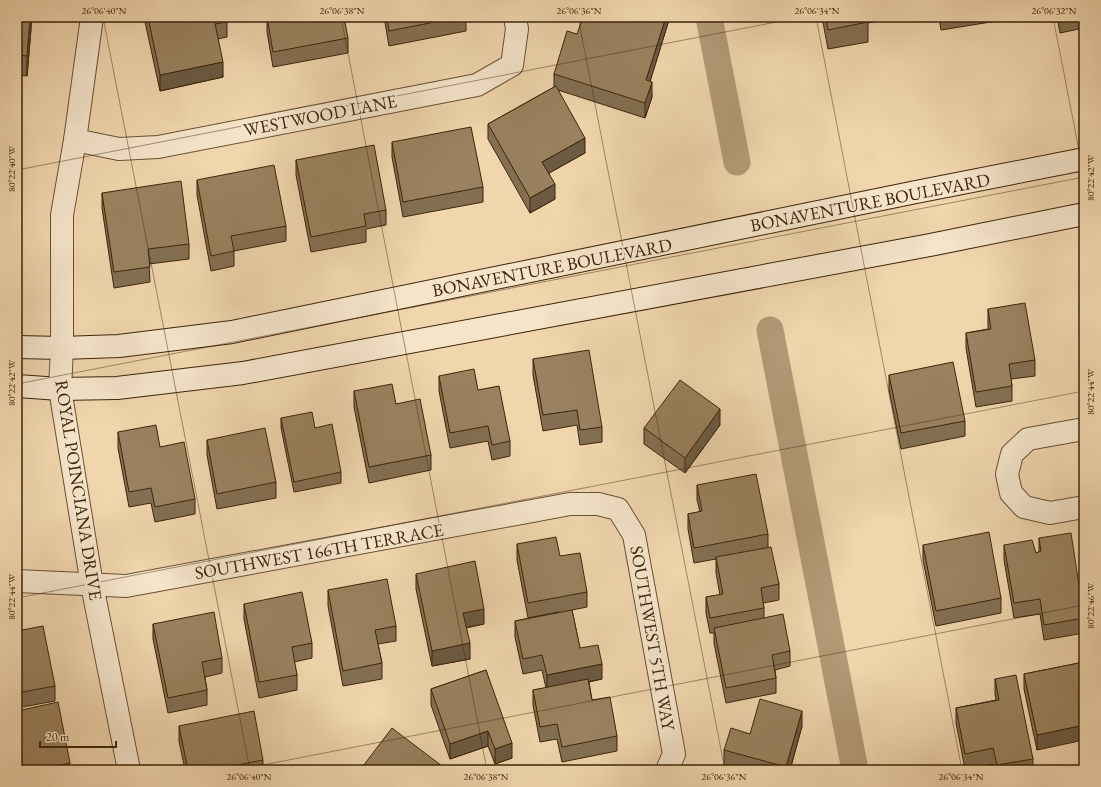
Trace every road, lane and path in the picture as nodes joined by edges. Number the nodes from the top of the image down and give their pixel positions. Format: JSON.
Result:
{"nodes":[{"id":1,"x":92,"y":17,"type":"edge"},
{"id":2,"x":515,"y":17,"type":"edge"},
{"id":3,"x":75,"y":140,"type":"junction"},
{"id":4,"x":1084,"y":159,"type":"edge"},
{"id":5,"x":1084,"y":214,"type":"edge"},
{"id":6,"x":17,"y":347,"type":"edge"},
{"id":7,"x":62,"y":348,"type":"junction"},
{"id":8,"x":17,"y":386,"type":"edge"},
{"id":9,"x":60,"y":389,"type":"junction"},
{"id":10,"x":1084,"y":429,"type":"edge"},
{"id":11,"x":1084,"y":507,"type":"edge"},
{"id":12,"x":618,"y":509,"type":"joint"},
{"id":13,"x":17,"y":580,"type":"edge"},
{"id":14,"x":92,"y":584,"type":"junction"},
{"id":15,"x":129,"y":770,"type":"edge"},
{"id":16,"x":667,"y":770,"type":"edge"}],
"edges":[{"from":1,"to":3,"type":"street","name":"ROYAL POINCIANA DRIVE"},
{"from":2,"to":3,"type":"street","name":"WESTWOOD LANE"},
{"from":3,"to":7,"type":"street","name":"ROYAL POINCIANA DRIVE"},
{"from":4,"to":7,"type":"street","name":"BONAVENTURE BOULEVARD"},
{"from":5,"to":9,"type":"street"},
{"from":6,"to":7,"type":"street","name":"BONAVENTURE BOULEVARD"},
{"from":7,"to":9,"type":"street","name":"ROYAL POINCIANA DRIVE"},
{"from":8,"to":9,"type":"street"},
{"from":9,"to":14,"type":"street","name":"ROYAL POINCIANA DRIVE"},
{"from":10,"to":11,"type":"street"},
{"from":12,"to":14,"type":"street","name":"SOUTHWEST 166TH TERRACE"},
{"from":12,"to":16,"type":"street","name":"SOUTHWEST 5TH WAY"},
{"from":13,"to":14,"type":"street","name":"SOUTHWEST 166TH TERRACE"},
{"from":14,"to":15,"type":"street","name":"ROYAL POINCIANA DRIVE"}]}
